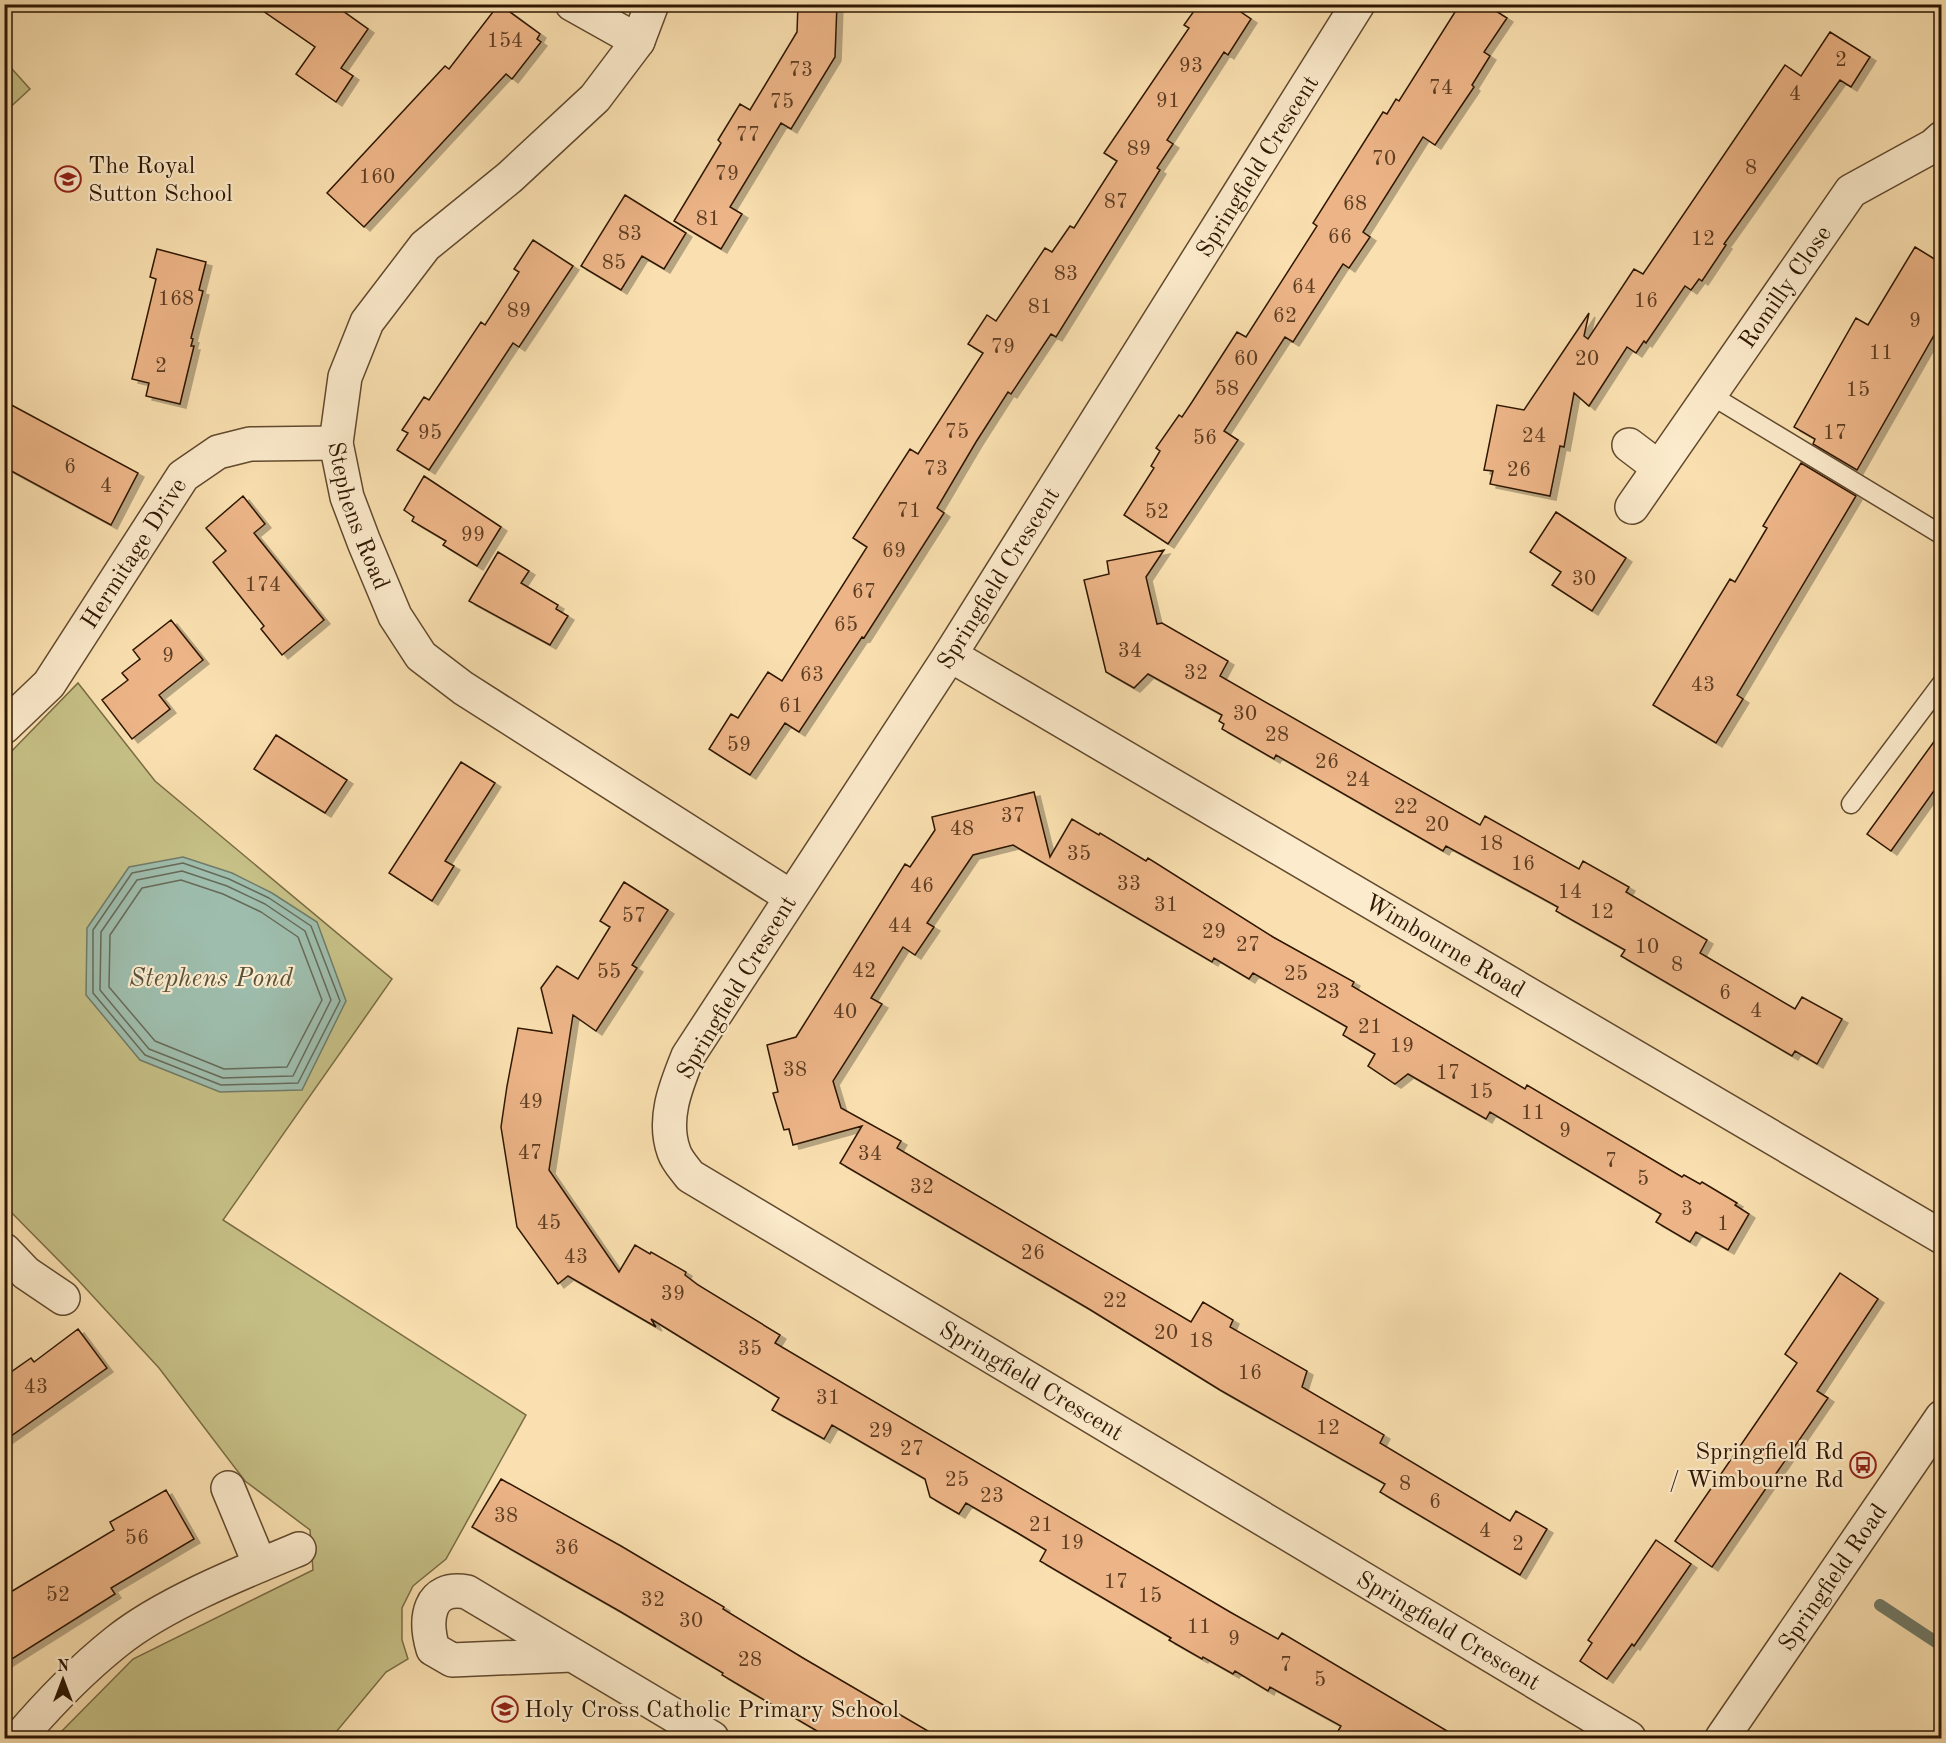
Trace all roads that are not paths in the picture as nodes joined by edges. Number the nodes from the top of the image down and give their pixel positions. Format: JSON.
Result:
{"nodes":[{"id":1,"x":572,"y":4,"type":"edge"},
{"id":2,"x":652,"y":4,"type":"edge"},
{"id":3,"x":1358,"y":4,"type":"edge"},
{"id":4,"x":638,"y":41,"type":"junction"},
{"id":5,"x":1941,"y":138,"type":"edge"},
{"id":6,"x":1708,"y":394,"type":"junction"},
{"id":7,"x":336,"y":443,"type":"junction"},
{"id":8,"x":1629,"y":445,"type":"dead end"},
{"id":9,"x":1658,"y":467,"type":"junction"},
{"id":10,"x":1632,"y":507,"type":"dead end"},
{"id":11,"x":1941,"y":535,"type":"edge"},
{"id":12,"x":950,"y":655,"type":"junction"},
{"id":13,"x":1941,"y":682,"type":"edge"},
{"id":14,"x":4,"y":727,"type":"edge"},
{"id":15,"x":1851,"y":804,"type":"dead end"},
{"id":16,"x":791,"y":897,"type":"junction"},
{"id":17,"x":1941,"y":1237,"type":"edge"},
{"id":18,"x":12,"y":1272,"type":"edge"},
{"id":19,"x":63,"y":1298,"type":"dead end"},
{"id":20,"x":1941,"y":1417,"type":"edge"},
{"id":21,"x":228,"y":1488,"type":"dead end"},
{"id":22,"x":299,"y":1549,"type":"dead end"},
{"id":23,"x":260,"y":1565,"type":"junction"},
{"id":24,"x":572,"y":1655,"type":"dead end"},
{"id":25,"x":20,"y":1738,"type":"edge"},
{"id":26,"x":712,"y":1738,"type":"edge"},
{"id":27,"x":1629,"y":1738,"type":"edge"},
{"id":28,"x":1722,"y":1738,"type":"edge"}],
"edges":[{"from":1,"to":4,"type":"street"},
{"from":2,"to":4,"type":"street","name":"Stephens Road"},
{"from":3,"to":12,"type":"street","name":"Springfield Crescent"},
{"from":4,"to":7,"type":"street","name":"Stephens Road"},
{"from":5,"to":6,"type":"street","name":"Romilly Close"},
{"from":6,"to":9,"type":"street","name":"Romilly Close"},
{"from":6,"to":11,"type":"lane"},
{"from":7,"to":14,"type":"street","name":"Hermitage Drive"},
{"from":7,"to":16,"type":"street","name":"Stephens Road"},
{"from":8,"to":9,"type":"street"},
{"from":9,"to":10,"type":"street","name":"Romilly Close"},
{"from":12,"to":16,"type":"street","name":"Springfield Crescent"},
{"from":12,"to":17,"type":"street","name":"Wimbourne Road"},
{"from":13,"to":15,"type":"lane"},
{"from":16,"to":27,"type":"street","name":"Springfield Crescent"},
{"from":18,"to":19,"type":"street"},
{"from":20,"to":28,"type":"street","name":"Springfield Road"},
{"from":21,"to":23,"type":"street"},
{"from":22,"to":23,"type":"street"},
{"from":23,"to":25,"type":"street"},
{"from":24,"to":26,"type":"street"}]}
